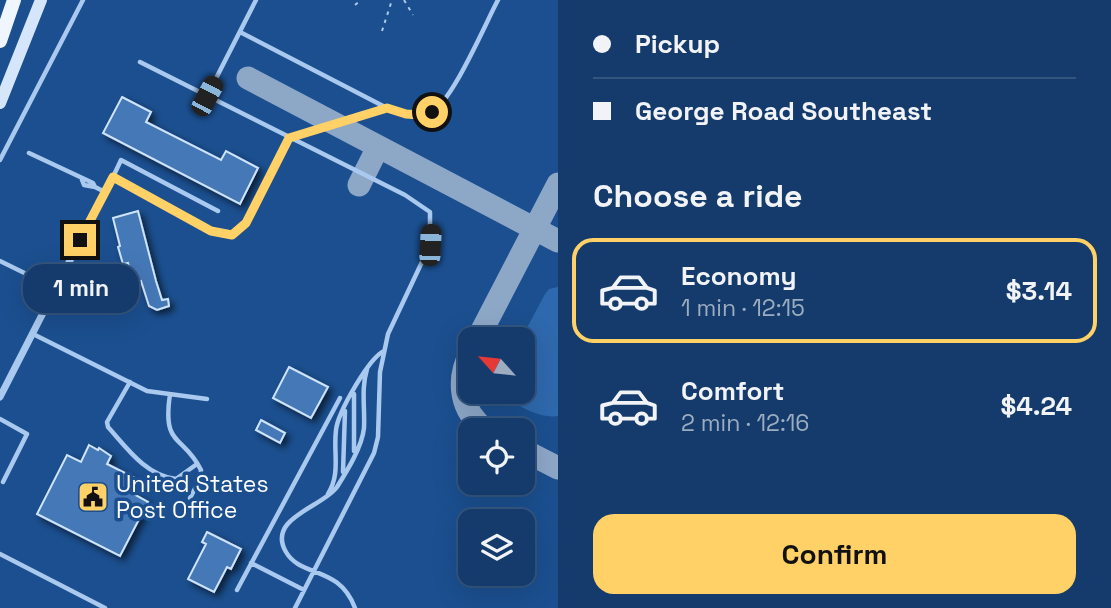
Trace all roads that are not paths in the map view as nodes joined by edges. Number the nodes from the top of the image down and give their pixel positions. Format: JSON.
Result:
{"nodes":[{"id":1,"x":7,"y":0,"type":"edge"},
{"id":2,"x":14,"y":0,"type":"edge"},
{"id":3,"x":41,"y":0,"type":"edge"},
{"id":4,"x":83,"y":0,"type":"edge"},
{"id":5,"x":256,"y":0,"type":"edge"},
{"id":6,"x":498,"y":0,"type":"edge"},
{"id":7,"x":0,"y":16,"type":"edge"},
{"id":8,"x":240,"y":32,"type":"junction"},
{"id":9,"x":0,"y":41,"type":"edge"},
{"id":10,"x":140,"y":62,"type":"dead end"},
{"id":11,"x":207,"y":96,"type":"junction"},
{"id":12,"x":0,"y":103,"type":"edge"},
{"id":13,"x":387,"y":108,"type":"junction"},
{"id":14,"x":289,"y":138,"type":"junction"},
{"id":15,"x":29,"y":153,"type":"dead end"},
{"id":16,"x":0,"y":160,"type":"edge"},
{"id":17,"x":113,"y":177,"type":"junction"},
{"id":18,"x":105,"y":192,"type":"junction"},
{"id":19,"x":218,"y":211,"type":"dead end"},
{"id":20,"x":0,"y":261,"type":"edge"},
{"id":21,"x":55,"y":289,"type":"junction"},
{"id":22,"x":33,"y":334,"type":"junction"},
{"id":23,"x":384,"y":351,"type":"junction"},
{"id":24,"x":367,"y":369,"type":"junction"},
{"id":25,"x":130,"y":382,"type":"junction"},
{"id":26,"x":356,"y":387,"type":"junction"},
{"id":27,"x":170,"y":394,"type":"junction"},
{"id":28,"x":0,"y":395,"type":"edge"},
{"id":29,"x":340,"y":398,"type":"dead end"},
{"id":30,"x":208,"y":399,"type":"dead end"},
{"id":31,"x":346,"y":406,"type":"junction"},
{"id":32,"x":0,"y":419,"type":"edge"},
{"id":33,"x":352,"y":459,"type":"junction"},
{"id":34,"x":197,"y":464,"type":"junction"},
{"id":35,"x":3,"y":482,"type":"dead end"},
{"id":36,"x":339,"y":483,"type":"junction"},
{"id":37,"x":190,"y":498,"type":"dead end"},
{"id":38,"x":325,"y":498,"type":"junction"},
{"id":39,"x":0,"y":554,"type":"edge"},
{"id":40,"x":251,"y":563,"type":"junction"},
{"id":41,"x":314,"y":571,"type":"junction"},
{"id":42,"x":237,"y":590,"type":"dead end"},
{"id":43,"x":304,"y":590,"type":"junction"},
{"id":44,"x":106,"y":608,"type":"edge"},
{"id":45,"x":295,"y":608,"type":"edge"},
{"id":46,"x":355,"y":608,"type":"edge"}],
"edges":[{"from":1,"to":7,"type":"main road"},
{"from":2,"to":9,"type":"main road"},
{"from":3,"to":12,"type":"main road"},
{"from":4,"to":16,"type":"lane"},
{"from":5,"to":8,"type":"lane"},
{"from":6,"to":13,"type":"lane"},
{"from":8,"to":11,"type":"lane"},
{"from":8,"to":13,"type":"lane"},
{"from":10,"to":11,"type":"lane"},
{"from":11,"to":14,"type":"lane"},
{"from":13,"to":14,"type":"lane"},
{"from":14,"to":17,"type":"lane"},
{"from":14,"to":23,"type":"lane"},
{"from":15,"to":18,"type":"lane"},
{"from":17,"to":18,"type":"lane"},
{"from":17,"to":19,"type":"lane"},
{"from":18,"to":21,"type":"street"},
{"from":20,"to":21,"type":"lane"},
{"from":21,"to":22,"type":"street"},
{"from":22,"to":25,"type":"lane"},
{"from":22,"to":28,"type":"street"},
{"from":23,"to":24,"type":"lane"},
{"from":23,"to":41,"type":"lane"},
{"from":24,"to":26,"type":"lane"},
{"from":24,"to":33,"type":"lane"},
{"from":25,"to":27,"type":"lane"},
{"from":25,"to":34,"type":"lane"},
{"from":26,"to":31,"type":"lane"},
{"from":26,"to":33,"type":"lane"},
{"from":27,"to":30,"type":"lane"},
{"from":27,"to":34,"type":"lane"},
{"from":29,"to":40,"type":"lane"},
{"from":31,"to":36,"type":"lane"},
{"from":31,"to":38,"type":"lane"},
{"from":32,"to":35,"type":"lane"},
{"from":33,"to":36,"type":"lane"},
{"from":34,"to":37,"type":"lane"},
{"from":36,"to":38,"type":"lane"},
{"from":38,"to":41,"type":"lane"},
{"from":39,"to":44,"type":"lane"},
{"from":40,"to":42,"type":"lane"},
{"from":40,"to":43,"type":"lane"},
{"from":41,"to":43,"type":"lane"},
{"from":41,"to":46,"type":"lane"},
{"from":43,"to":45,"type":"lane"}]}
